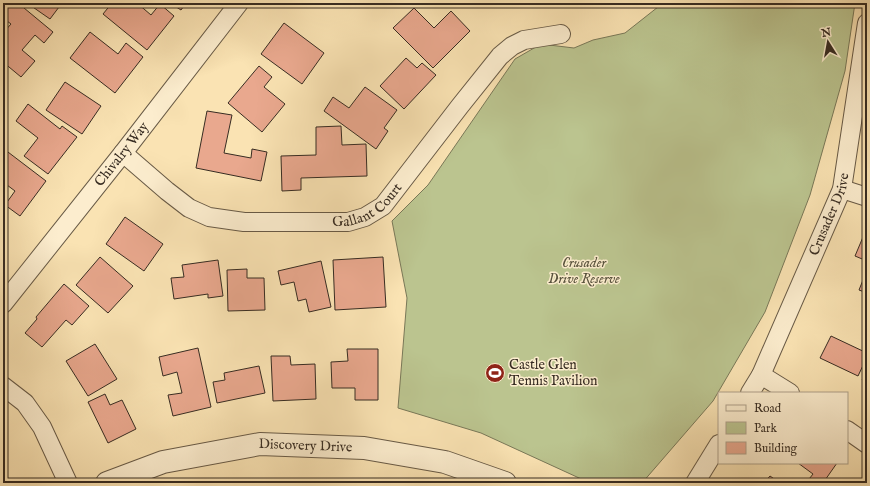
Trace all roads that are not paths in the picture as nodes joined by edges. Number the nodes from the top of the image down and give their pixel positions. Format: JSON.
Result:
{"nodes":[{"id":1,"x":239,"y":3,"type":"edge"},
{"id":2,"x":867,"y":23,"type":"edge"},
{"id":3,"x":561,"y":34,"type":"dead end"},
{"id":4,"x":123,"y":154,"type":"junction"},
{"id":5,"x":842,"y":189,"type":"junction"},
{"id":6,"x":867,"y":196,"type":"edge"},
{"id":7,"x":3,"y":304,"type":"edge"},
{"id":8,"x":761,"y":375,"type":"junction"},
{"id":9,"x":3,"y":386,"type":"edge"},
{"id":10,"x":751,"y":392,"type":"edge"},
{"id":11,"x":788,"y":392,"type":"edge"},
{"id":12,"x":848,"y":431,"type":"edge"},
{"id":13,"x":867,"y":444,"type":"edge"},
{"id":14,"x":718,"y":446,"type":"edge"},
{"id":15,"x":68,"y":483,"type":"edge"},
{"id":16,"x":106,"y":483,"type":"edge"},
{"id":17,"x":504,"y":483,"type":"edge"},
{"id":18,"x":695,"y":483,"type":"edge"}],
"edges":[{"from":1,"to":4,"type":"street","name":"Chivalry Way"},
{"from":2,"to":5,"type":"street","name":"Crusader Drive"},
{"from":3,"to":4,"type":"street","name":"Gallant Court"},
{"from":4,"to":7,"type":"street","name":"Chivalry Way"},
{"from":5,"to":6,"type":"street"},
{"from":5,"to":8,"type":"street","name":"Crusader Drive"},
{"from":8,"to":10,"type":"street","name":"Crusader Drive"},
{"from":8,"to":11,"type":"street"},
{"from":9,"to":15,"type":"street"},
{"from":12,"to":13,"type":"street"},
{"from":14,"to":18,"type":"street"},
{"from":16,"to":17,"type":"street","name":"Discovery Drive"}]}
